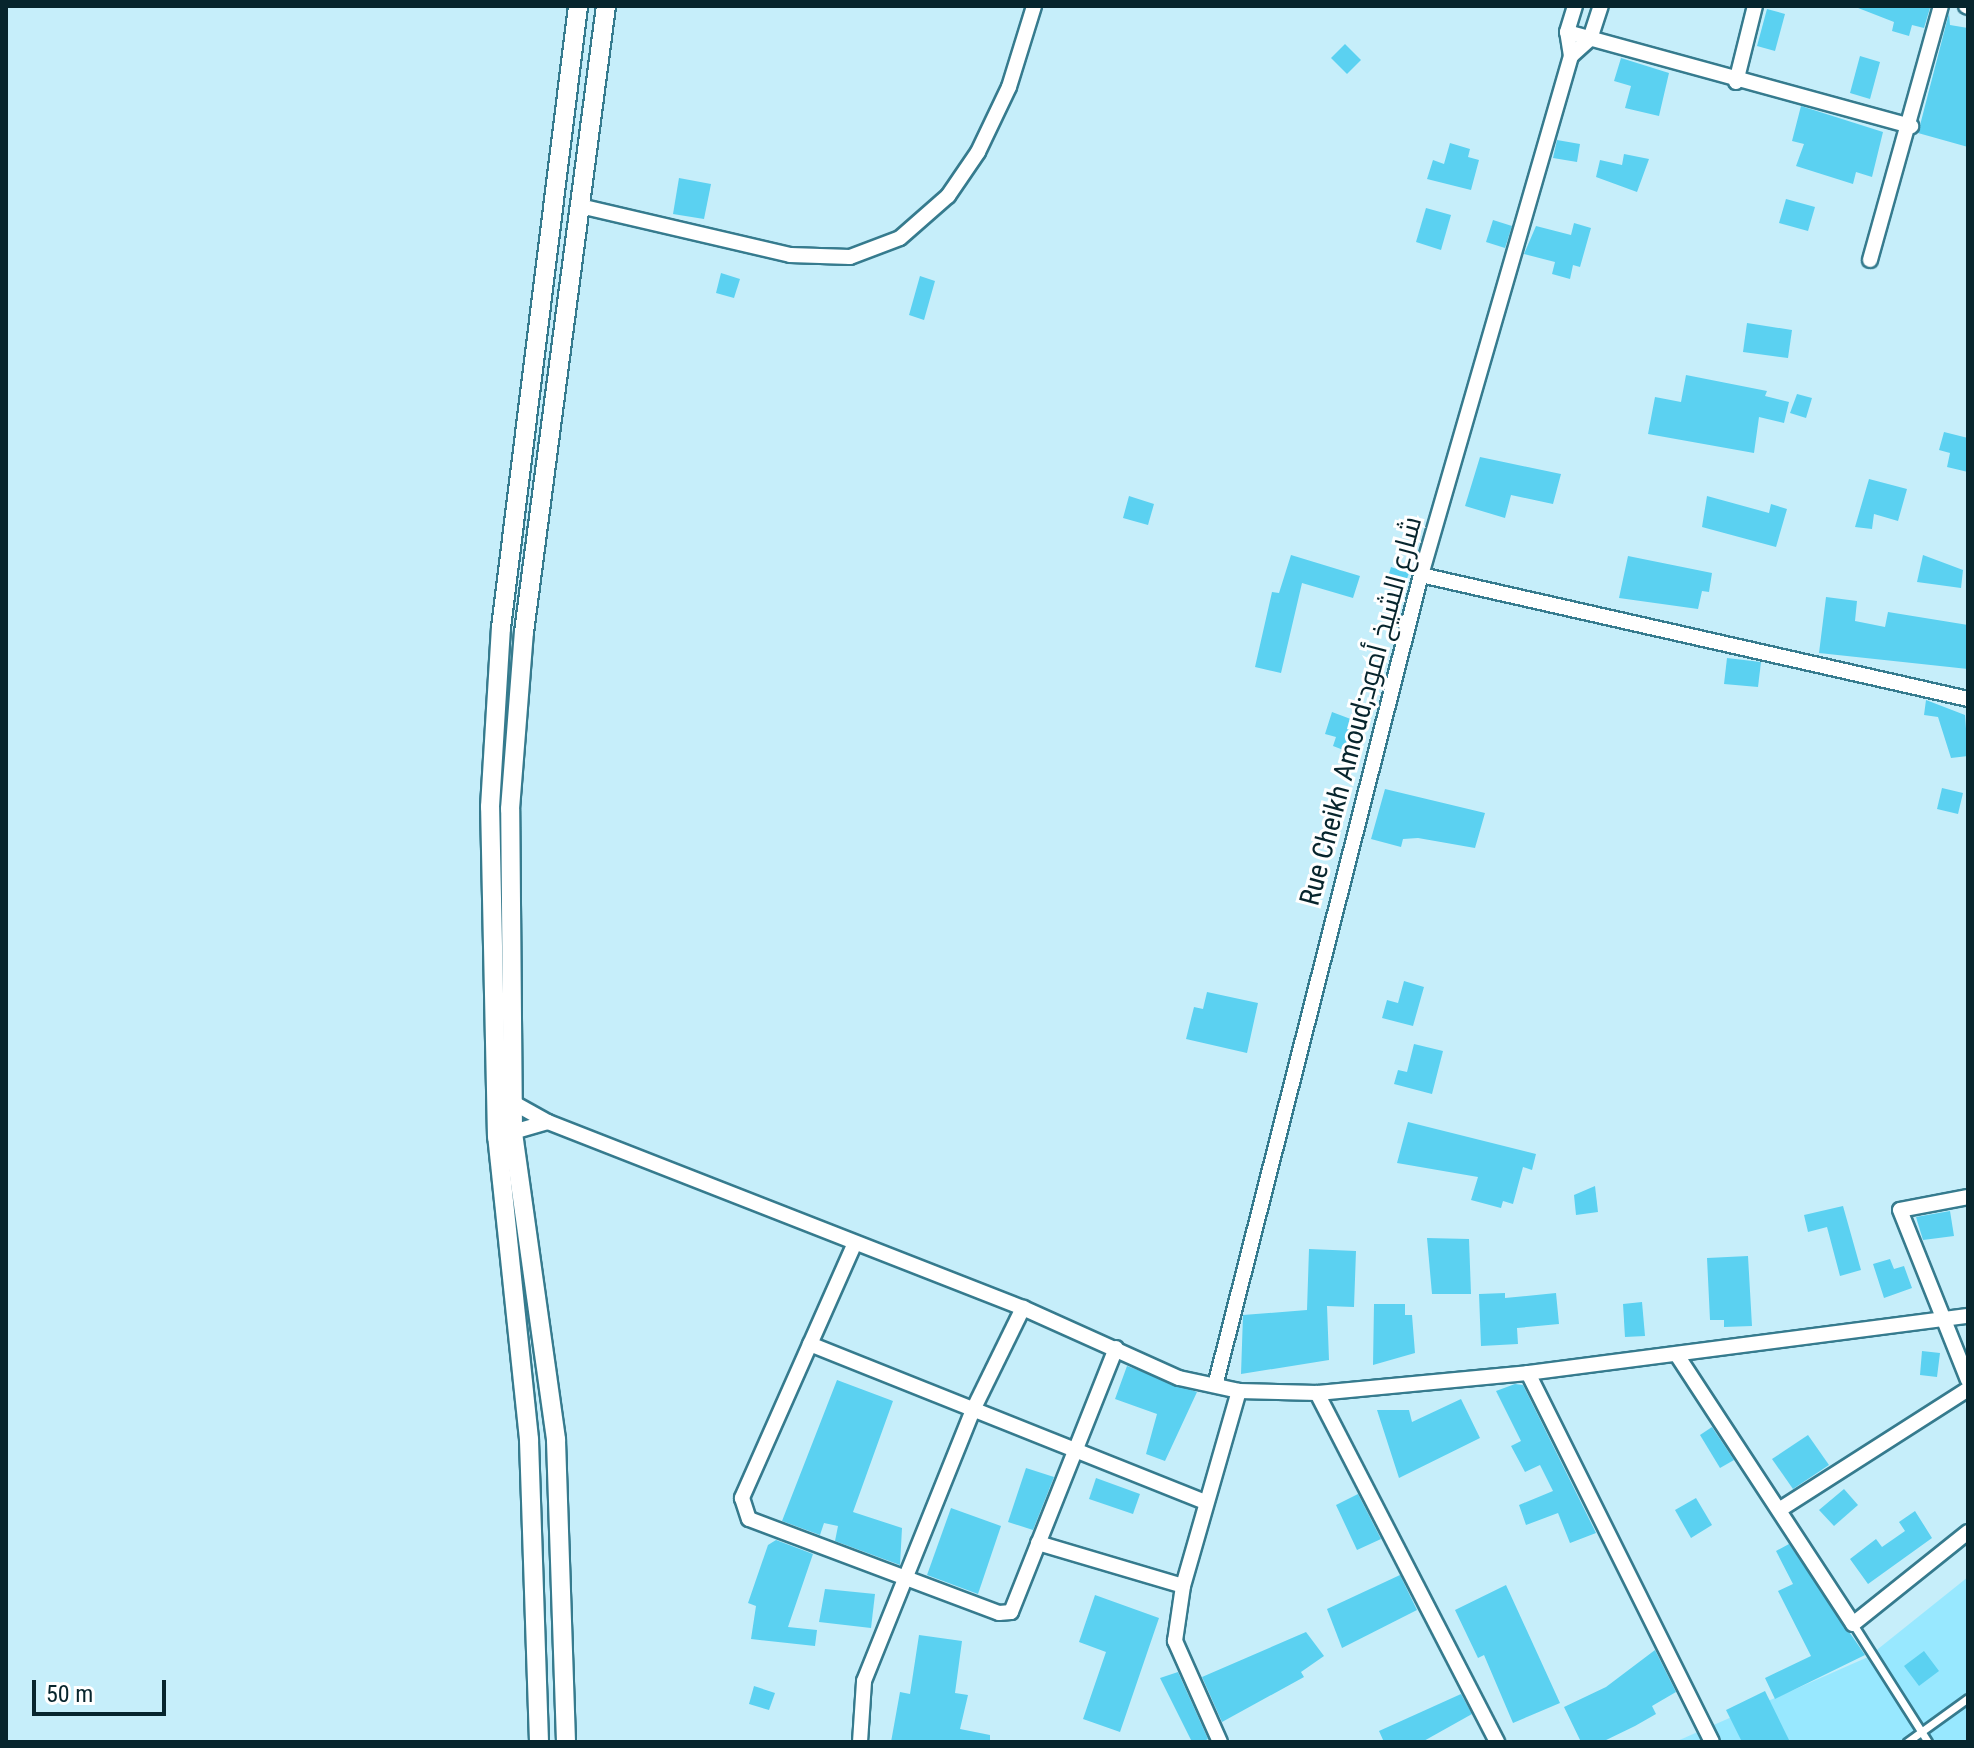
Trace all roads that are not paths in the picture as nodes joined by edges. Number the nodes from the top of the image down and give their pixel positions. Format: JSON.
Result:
{"nodes":[{"id":1,"x":578,"y":6,"type":"edge"},
{"id":2,"x":606,"y":6,"type":"edge"},
{"id":3,"x":1034,"y":6,"type":"edge"},
{"id":4,"x":1575,"y":6,"type":"edge"},
{"id":5,"x":1601,"y":6,"type":"edge"},
{"id":6,"x":1755,"y":6,"type":"edge"},
{"id":7,"x":1941,"y":6,"type":"edge"},
{"id":8,"x":1567,"y":32,"type":"junction"},
{"id":9,"x":1590,"y":39,"type":"junction"},
{"id":10,"x":1571,"y":56,"type":"junction"},
{"id":11,"x":1736,"y":82,"type":"junction"},
{"id":12,"x":1911,"y":126,"type":"junction"},
{"id":13,"x":580,"y":206,"type":"junction"},
{"id":14,"x":1870,"y":260,"type":"dead end"},
{"id":15,"x":1421,"y":575,"type":"junction"},
{"id":16,"x":1968,"y":699,"type":"edge"},
{"id":17,"x":512,"y":1102,"type":"junction"},
{"id":18,"x":548,"y":1122,"type":"junction"},
{"id":19,"x":513,"y":1132,"type":"junction"},
{"id":20,"x":1968,"y":1197,"type":"edge"},
{"id":21,"x":854,"y":1245,"type":"junction"},
{"id":22,"x":1023,"y":1308,"type":"junction"},
{"id":23,"x":1968,"y":1316,"type":"edge"},
{"id":24,"x":1942,"y":1318,"type":"junction"},
{"id":25,"x":810,"y":1344,"type":"junction"},
{"id":26,"x":1116,"y":1348,"type":"junction"},
{"id":27,"x":1677,"y":1355,"type":"junction"},
{"id":28,"x":1528,"y":1373,"type":"junction"},
{"id":29,"x":1968,"y":1380,"type":"edge"},
{"id":30,"x":1216,"y":1382,"type":"junction"},
{"id":31,"x":1968,"y":1389,"type":"edge"},
{"id":32,"x":1239,"y":1391,"type":"junction"},
{"id":33,"x":1317,"y":1393,"type":"junction"},
{"id":34,"x":973,"y":1410,"type":"junction"},
{"id":35,"x":1077,"y":1453,"type":"junction"},
{"id":36,"x":1206,"y":1502,"type":"junction"},
{"id":37,"x":1779,"y":1510,"type":"junction"},
{"id":38,"x":1968,"y":1532,"type":"edge"},
{"id":39,"x":1038,"y":1543,"type":"junction"},
{"id":40,"x":907,"y":1576,"type":"junction"},
{"id":41,"x":1183,"y":1586,"type":"junction"},
{"id":42,"x":1853,"y":1624,"type":"junction"},
{"id":43,"x":1968,"y":1698,"type":"edge"},
{"id":44,"x":1923,"y":1734,"type":"junction"},
{"id":45,"x":539,"y":1742,"type":"edge"},
{"id":46,"x":566,"y":1742,"type":"edge"},
{"id":47,"x":860,"y":1742,"type":"edge"},
{"id":48,"x":1220,"y":1742,"type":"edge"},
{"id":49,"x":1497,"y":1742,"type":"edge"},
{"id":50,"x":1712,"y":1742,"type":"edge"},
{"id":51,"x":1907,"y":1742,"type":"edge"},
{"id":52,"x":1928,"y":1742,"type":"edge"}],
"edges":[{"from":1,"to":45,"type":"street"},
{"from":2,"to":13,"type":"street"},
{"from":3,"to":13,"type":"street"},
{"from":4,"to":8,"type":"street","name":"Rue Cheikh Amoud;شارع الشيخ أمود"},
{"from":5,"to":9,"type":"street"},
{"from":6,"to":11,"type":"street"},
{"from":7,"to":12,"type":"street"},
{"from":8,"to":9,"type":"street"},
{"from":8,"to":10,"type":"street","name":"Rue Cheikh Amoud;شارع الشيخ أمود"},
{"from":9,"to":10,"type":"street"},
{"from":9,"to":11,"type":"street"},
{"from":10,"to":15,"type":"street","name":"Rue Cheikh Amoud;شارع الشيخ أمود"},
{"from":11,"to":12,"type":"street"},
{"from":12,"to":14,"type":"street"},
{"from":13,"to":17,"type":"street"},
{"from":15,"to":16,"type":"street"},
{"from":15,"to":30,"type":"street","name":"Rue Cheikh Amoud;شارع الشيخ أمود"},
{"from":17,"to":18,"type":"street"},
{"from":17,"to":19,"type":"street"},
{"from":18,"to":19,"type":"street"},
{"from":18,"to":21,"type":"street"},
{"from":19,"to":46,"type":"street"},
{"from":20,"to":24,"type":"street"},
{"from":21,"to":22,"type":"street"},
{"from":21,"to":25,"type":"street"},
{"from":22,"to":26,"type":"street"},
{"from":22,"to":34,"type":"street"},
{"from":23,"to":24,"type":"street"},
{"from":24,"to":27,"type":"street"},
{"from":24,"to":29,"type":"street"},
{"from":25,"to":34,"type":"street"},
{"from":25,"to":40,"type":"street"},
{"from":26,"to":30,"type":"street"},
{"from":26,"to":35,"type":"street"},
{"from":27,"to":28,"type":"street"},
{"from":27,"to":37,"type":"street"},
{"from":28,"to":33,"type":"street"},
{"from":28,"to":50,"type":"street"},
{"from":30,"to":32,"type":"street"},
{"from":31,"to":37,"type":"street"},
{"from":32,"to":33,"type":"street"},
{"from":32,"to":36,"type":"street"},
{"from":33,"to":49,"type":"street"},
{"from":34,"to":35,"type":"street"},
{"from":34,"to":40,"type":"street"},
{"from":35,"to":36,"type":"street"},
{"from":35,"to":39,"type":"street"},
{"from":36,"to":41,"type":"street"},
{"from":37,"to":42,"type":"street"},
{"from":38,"to":42,"type":"street"},
{"from":39,"to":40,"type":"street"},
{"from":39,"to":41,"type":"street"},
{"from":40,"to":47,"type":"street"},
{"from":41,"to":48,"type":"street"},
{"from":42,"to":44,"type":"lane"},
{"from":43,"to":44,"type":"lane"},
{"from":44,"to":51,"type":"lane"},
{"from":44,"to":52,"type":"lane"}]}
